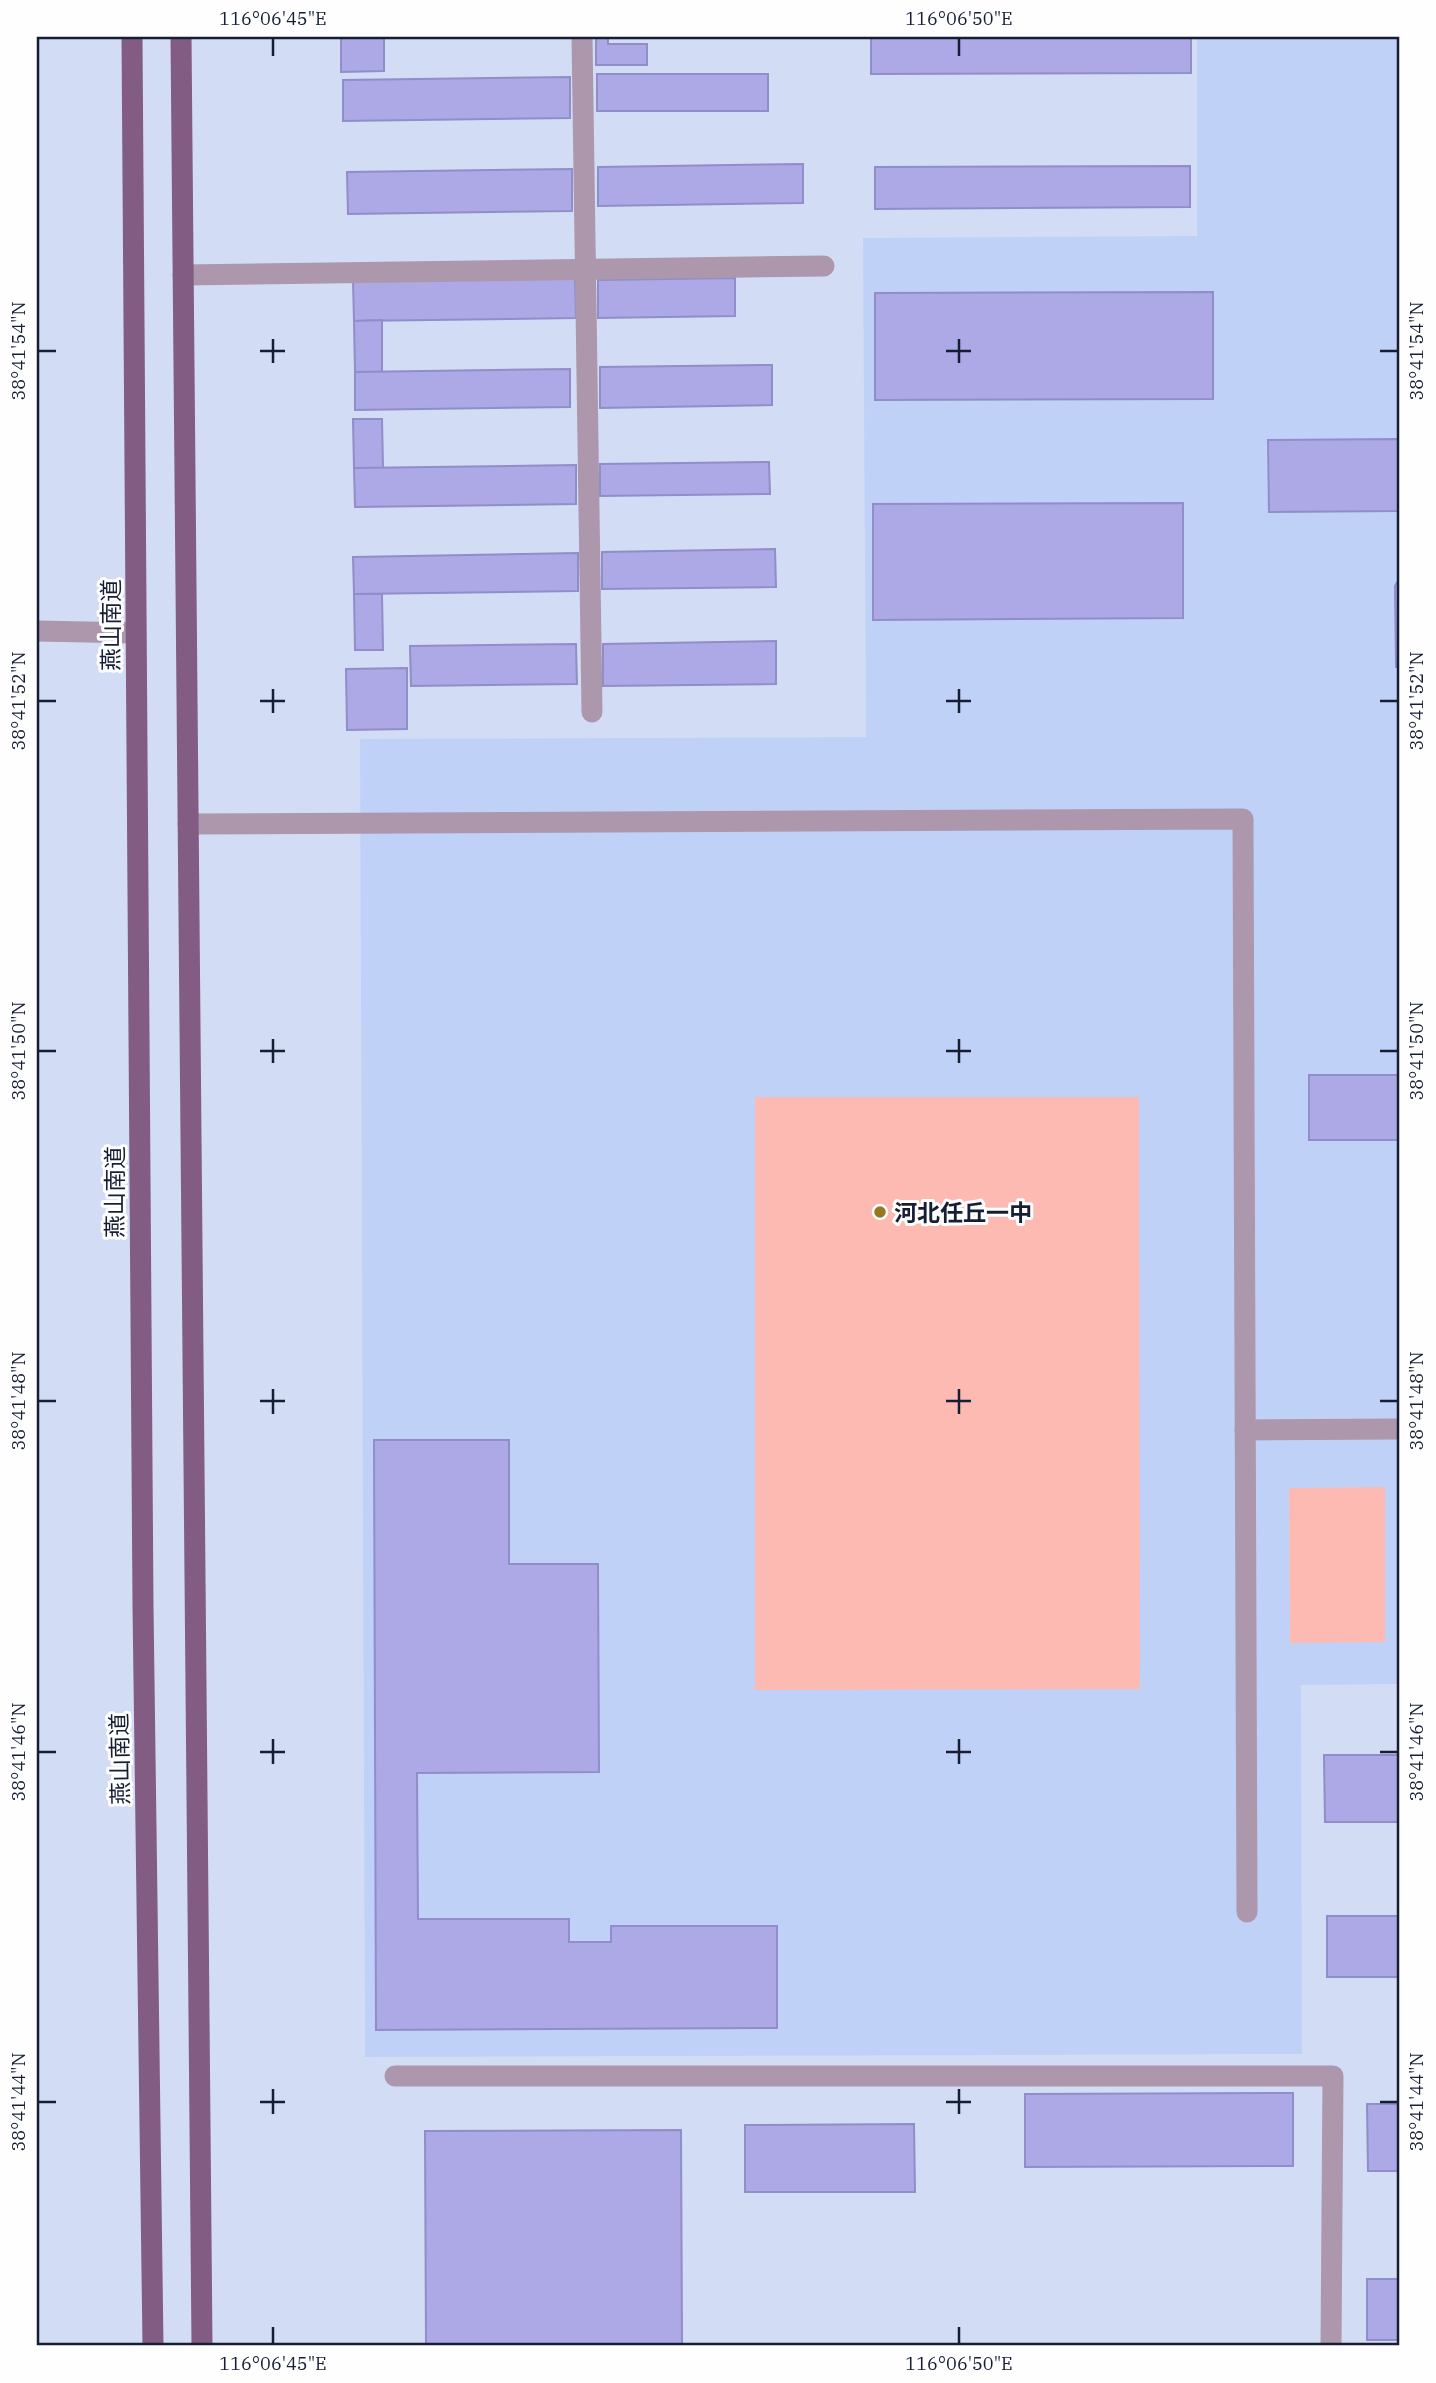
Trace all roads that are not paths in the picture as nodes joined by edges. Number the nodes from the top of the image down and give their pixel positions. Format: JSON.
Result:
{"nodes":[{"id":1,"x":132,"y":37,"type":"edge"},
{"id":2,"x":181,"y":37,"type":"edge"},
{"id":3,"x":582,"y":37,"type":"edge"},
{"id":4,"x":824,"y":266,"type":"dead end"},
{"id":5,"x":586,"y":270,"type":"junction"},
{"id":6,"x":183,"y":275,"type":"junction"},
{"id":7,"x":37,"y":631,"type":"edge"},
{"id":8,"x":136,"y":634,"type":"junction"},
{"id":9,"x":592,"y":712,"type":"dead end"},
{"id":10,"x":188,"y":824,"type":"junction"},
{"id":11,"x":1399,"y":1429,"type":"edge"},
{"id":12,"x":1245,"y":1430,"type":"junction"},
{"id":13,"x":1247,"y":1912,"type":"dead end"},
{"id":14,"x":395,"y":2076,"type":"dead end"},
{"id":15,"x":153,"y":2346,"type":"edge"},
{"id":16,"x":202,"y":2346,"type":"edge"},
{"id":17,"x":1331,"y":2346,"type":"edge"}],
"edges":[{"from":1,"to":8,"type":"main road","name":"燕山南道"},
{"from":2,"to":6,"type":"main road"},
{"from":3,"to":5,"type":"lane"},
{"from":4,"to":5,"type":"lane"},
{"from":5,"to":6,"type":"lane"},
{"from":5,"to":9,"type":"lane"},
{"from":6,"to":10,"type":"main road"},
{"from":7,"to":8,"type":"lane"},
{"from":8,"to":15,"type":"main road","name":"燕山南道"},
{"from":10,"to":12,"type":"lane"},
{"from":10,"to":16,"type":"main road"},
{"from":11,"to":12,"type":"lane"},
{"from":12,"to":13,"type":"lane"},
{"from":14,"to":17,"type":"lane"}]}
